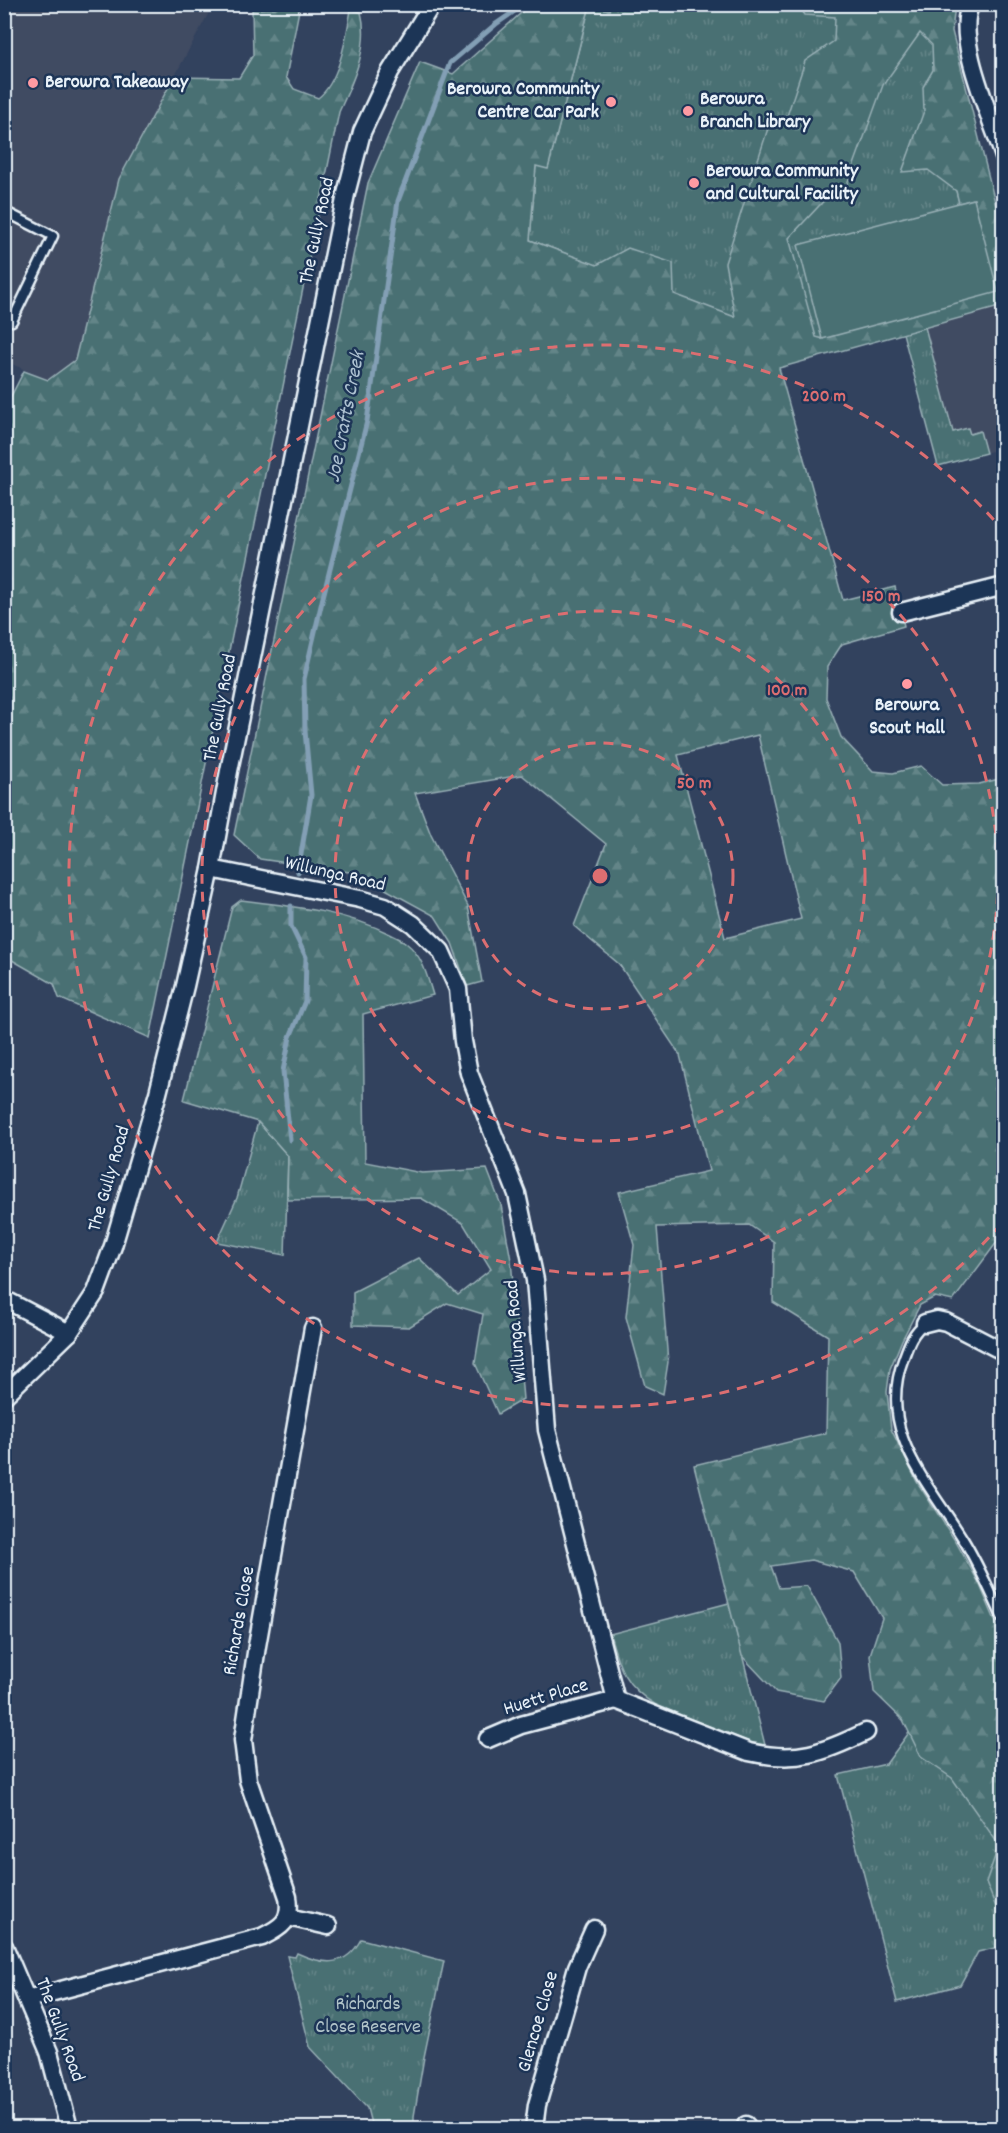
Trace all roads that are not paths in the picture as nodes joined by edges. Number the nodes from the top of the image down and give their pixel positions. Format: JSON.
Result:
{"nodes":[{"id":1,"x":432,"y":4,"type":"edge"},
{"id":2,"x":971,"y":4,"type":"edge"},
{"id":3,"x":1004,"y":157,"type":"edge"},
{"id":4,"x":4,"y":211,"type":"edge"},
{"id":5,"x":4,"y":317,"type":"edge"},
{"id":6,"x":1004,"y":586,"type":"edge"},
{"id":7,"x":901,"y":612,"type":"dead end"},
{"id":8,"x":212,"y":869,"type":"junction"},
{"id":9,"x":4,"y":1299,"type":"edge"},
{"id":10,"x":926,"y":1323,"type":"joint"},
{"id":11,"x":313,"y":1328,"type":"dead end"},
{"id":12,"x":69,"y":1333,"type":"junction"},
{"id":13,"x":1004,"y":1352,"type":"edge"},
{"id":14,"x":4,"y":1396,"type":"edge"},
{"id":15,"x":1004,"y":1621,"type":"edge"},
{"id":16,"x":616,"y":1700,"type":"junction"},
{"id":17,"x":866,"y":1732,"type":"dead end"},
{"id":18,"x":489,"y":1739,"type":"dead end"},
{"id":19,"x":288,"y":1917,"type":"junction"},
{"id":20,"x":328,"y":1926,"type":"dead end"},
{"id":21,"x":594,"y":1929,"type":"dead end"},
{"id":22,"x":4,"y":1947,"type":"edge"},
{"id":23,"x":27,"y":1999,"type":"junction"},
{"id":24,"x":69,"y":2128,"type":"edge"},
{"id":25,"x":534,"y":2128,"type":"edge"}],
"edges":[{"from":1,"to":8,"type":"street","name":"The Gully Road"},
{"from":2,"to":3,"type":"street"},
{"from":4,"to":5,"type":"lane"},
{"from":6,"to":7,"type":"street"},
{"from":8,"to":12,"type":"street","name":"The Gully Road"},
{"from":8,"to":16,"type":"street","name":"Willunga Road"},
{"from":9,"to":12,"type":"street"},
{"from":10,"to":13,"type":"street"},
{"from":10,"to":15,"type":"lane"},
{"from":11,"to":19,"type":"street","name":"Richards Close"},
{"from":12,"to":14,"type":"street","name":"The Gully Road"},
{"from":16,"to":17,"type":"street"},
{"from":16,"to":18,"type":"street","name":"Huett Place"},
{"from":19,"to":20,"type":"street"},
{"from":19,"to":23,"type":"street"},
{"from":21,"to":25,"type":"street","name":"Glencoe Close"},
{"from":22,"to":23,"type":"street","name":"The Gully Road"},
{"from":23,"to":24,"type":"street","name":"The Gully Road"}]}
